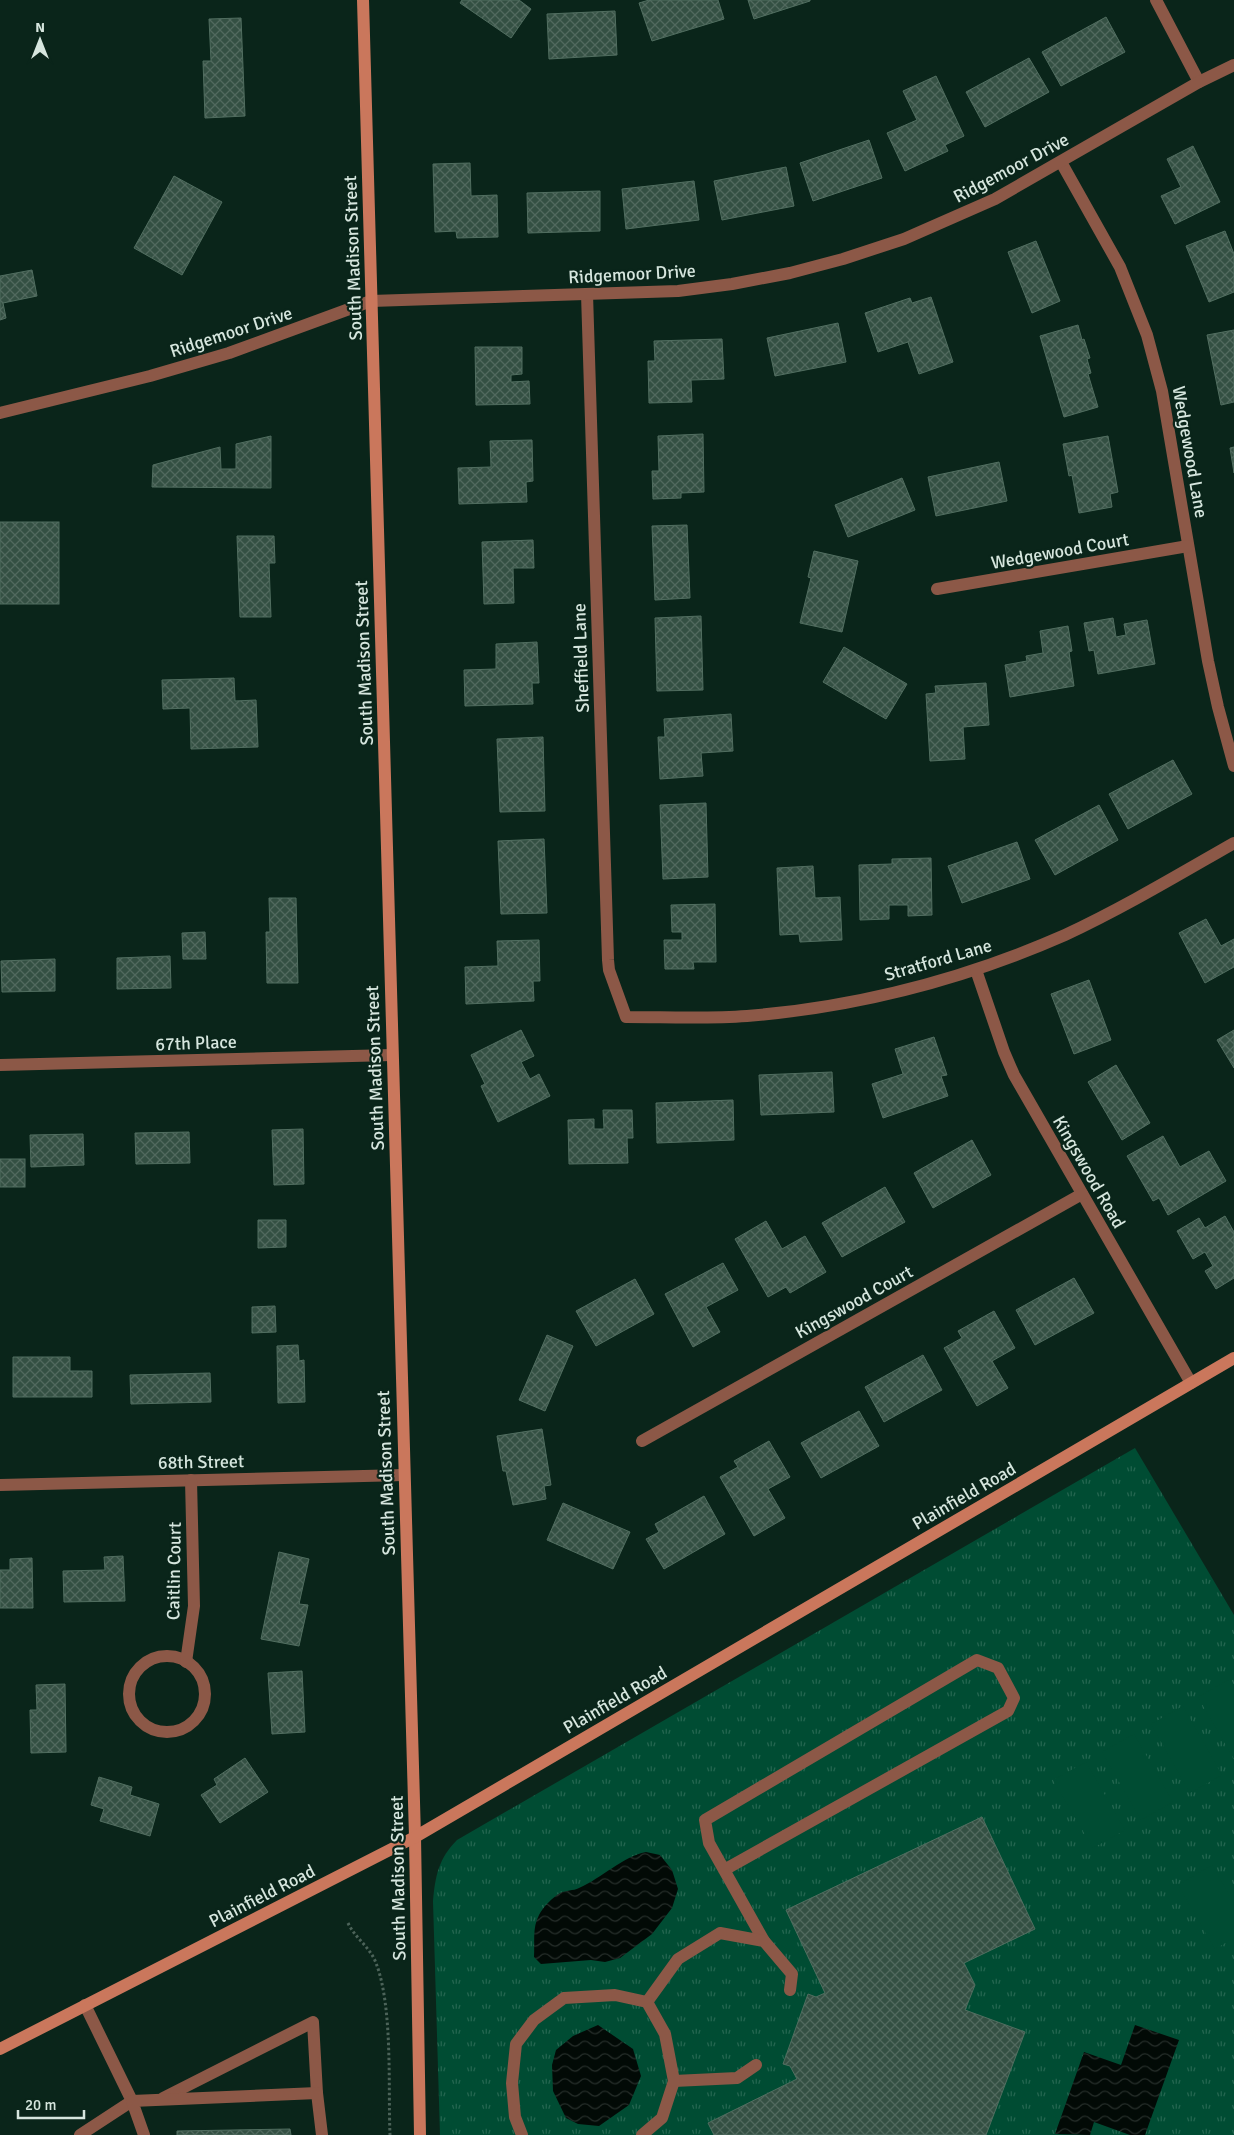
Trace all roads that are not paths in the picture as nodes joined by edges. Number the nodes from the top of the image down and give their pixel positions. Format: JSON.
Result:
{"nodes":[{"id":1,"x":363,"y":0,"type":"edge"},
{"id":2,"x":1156,"y":0,"type":"edge"},
{"id":3,"x":1234,"y":65,"type":"edge"},
{"id":4,"x":1200,"y":82,"type":"junction"},
{"id":5,"x":1061,"y":162,"type":"junction"},
{"id":6,"x":587,"y":294,"type":"junction"},
{"id":7,"x":371,"y":302,"type":"junction"},
{"id":8,"x":0,"y":413,"type":"edge"},
{"id":9,"x":1188,"y":546,"type":"junction"},
{"id":10,"x":937,"y":589,"type":"dead end"},
{"id":11,"x":1234,"y":766,"type":"edge"},
{"id":12,"x":1234,"y":843,"type":"edge"},
{"id":13,"x":976,"y":970,"type":"junction"},
{"id":14,"x":626,"y":1017,"type":"joint"},
{"id":15,"x":392,"y":1055,"type":"junction"},
{"id":16,"x":0,"y":1065,"type":"edge"},
{"id":17,"x":1082,"y":1194,"type":"junction"},
{"id":18,"x":1234,"y":1358,"type":"edge"},
{"id":19,"x":1191,"y":1383,"type":"junction"},
{"id":20,"x":642,"y":1441,"type":"dead end"},
{"id":21,"x":404,"y":1475,"type":"junction"},
{"id":22,"x":191,"y":1480,"type":"junction"},
{"id":23,"x":0,"y":1485,"type":"edge"},
{"id":24,"x":186,"y":1662,"type":"junction"},
{"id":25,"x":415,"y":1837,"type":"junction"},
{"id":26,"x":724,"y":1870,"type":"junction"},
{"id":27,"x":764,"y":1941,"type":"junction"},
{"id":28,"x":790,"y":1990,"type":"dead end"},
{"id":29,"x":647,"y":2002,"type":"junction"},
{"id":30,"x":85,"y":2006,"type":"junction"},
{"id":31,"x":0,"y":2049,"type":"edge"},
{"id":32,"x":756,"y":2065,"type":"dead end"},
{"id":33,"x":674,"y":2081,"type":"junction"},
{"id":34,"x":317,"y":2093,"type":"junction"},
{"id":35,"x":158,"y":2100,"type":"junction"},
{"id":36,"x":132,"y":2101,"type":"junction"},
{"id":37,"x":648,"y":2133,"type":"edge"},
{"id":38,"x":80,"y":2135,"type":"edge"},
{"id":39,"x":144,"y":2135,"type":"edge"},
{"id":40,"x":322,"y":2135,"type":"edge"},
{"id":41,"x":420,"y":2135,"type":"edge"},
{"id":42,"x":522,"y":2135,"type":"edge"}],
"edges":[{"from":1,"to":7,"type":"street","name":"South Madison Street"},
{"from":2,"to":4,"type":"street"},
{"from":3,"to":4,"type":"street","name":"Ridgemoor Drive"},
{"from":4,"to":5,"type":"street","name":"Ridgemoor Drive"},
{"from":5,"to":6,"type":"street","name":"Ridgemoor Drive"},
{"from":5,"to":9,"type":"street","name":"Wedgewood Lane"},
{"from":6,"to":7,"type":"street","name":"Ridgemoor Drive"},
{"from":6,"to":14,"type":"street","name":"Sheffield Lane"},
{"from":7,"to":8,"type":"street","name":"Ridgemoor Drive"},
{"from":7,"to":15,"type":"street","name":"South Madison Street"},
{"from":9,"to":10,"type":"street","name":"Wedgewood Court"},
{"from":9,"to":11,"type":"street","name":"Wedgewood Lane"},
{"from":12,"to":13,"type":"street","name":"Stratford Lane"},
{"from":13,"to":14,"type":"street","name":"Stratford Lane"},
{"from":13,"to":17,"type":"street","name":"Kingswood Road"},
{"from":15,"to":16,"type":"street","name":"67th Place"},
{"from":15,"to":21,"type":"street","name":"South Madison Street"},
{"from":17,"to":19,"type":"street","name":"Kingswood Road"},
{"from":17,"to":20,"type":"street","name":"Kingswood Court"},
{"from":18,"to":19,"type":"street","name":"Plainfield Road"},
{"from":19,"to":25,"type":"street","name":"Plainfield Road"},
{"from":21,"to":22,"type":"street","name":"68th Street"},
{"from":21,"to":25,"type":"street","name":"South Madison Street"},
{"from":22,"to":23,"type":"street","name":"68th Street"},
{"from":22,"to":24,"type":"street","name":"Caitlin Court"},
{"from":24,"to":24,"type":"street"},
{"from":25,"to":30,"type":"street","name":"Plainfield Road"},
{"from":25,"to":41,"type":"street","name":"South Madison Street"},
{"from":26,"to":26,"type":"street"},
{"from":26,"to":27,"type":"street"},
{"from":27,"to":28,"type":"street"},
{"from":27,"to":29,"type":"street"},
{"from":29,"to":33,"type":"street"},
{"from":29,"to":42,"type":"street"},
{"from":30,"to":31,"type":"street","name":"Plainfield Road"},
{"from":30,"to":36,"type":"street"},
{"from":32,"to":33,"type":"street"},
{"from":33,"to":37,"type":"street"},
{"from":34,"to":35,"type":"street"},
{"from":34,"to":35,"type":"street"},
{"from":34,"to":40,"type":"street"},
{"from":35,"to":36,"type":"street"},
{"from":36,"to":38,"type":"street"},
{"from":36,"to":39,"type":"street"}]}
